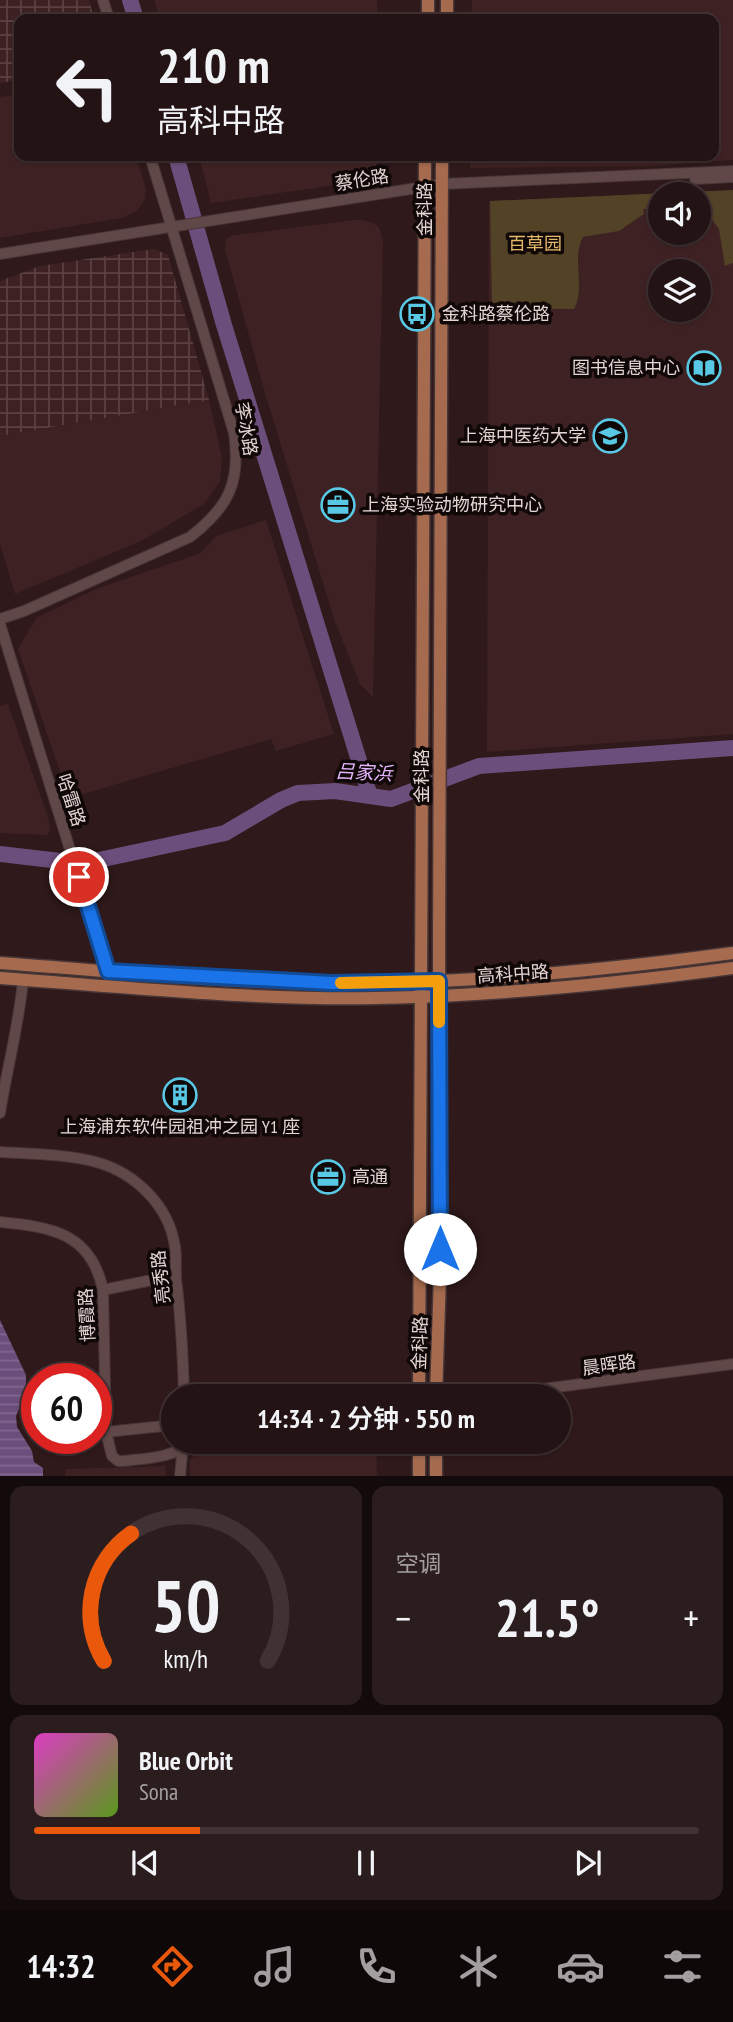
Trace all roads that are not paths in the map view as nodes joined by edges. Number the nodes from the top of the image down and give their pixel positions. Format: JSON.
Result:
{"nodes":[{"id":1,"x":152,"y":161,"type":"edge"},
{"id":2,"x":425,"y":161,"type":"edge"},
{"id":3,"x":442,"y":161,"type":"edge"},
{"id":4,"x":733,"y":171,"type":"edge"},
{"id":5,"x":733,"y":177,"type":"edge"},
{"id":6,"x":442,"y":187,"type":"junction"},
{"id":7,"x":425,"y":190,"type":"junction"},
{"id":8,"x":177,"y":228,"type":"junction"},
{"id":9,"x":0,"y":254,"type":"edge"},
{"id":10,"x":0,"y":260,"type":"edge"},
{"id":11,"x":0,"y":621,"type":"edge"},
{"id":12,"x":733,"y":953,"type":"edge"},
{"id":13,"x":0,"y":964,"type":"edge"},
{"id":14,"x":733,"y":968,"type":"edge"},
{"id":15,"x":108,"y":971,"type":"junction"},
{"id":16,"x":0,"y":978,"type":"edge"},
{"id":17,"x":23,"y":980,"type":"junction"},
{"id":18,"x":439,"y":981,"type":"junction"},
{"id":19,"x":421,"y":982,"type":"junction"},
{"id":20,"x":111,"y":986,"type":"junction"},
{"id":21,"x":420,"y":996,"type":"junction"},
{"id":22,"x":439,"y":996,"type":"junction"},
{"id":23,"x":0,"y":1114,"type":"edge"},
{"id":24,"x":0,"y":1152,"type":"edge"},
{"id":25,"x":0,"y":1222,"type":"edge"},
{"id":26,"x":176,"y":1275,"type":"junction"},
{"id":27,"x":103,"y":1290,"type":"junction"},
{"id":28,"x":105,"y":1363,"type":"edge"},
{"id":29,"x":733,"y":1364,"type":"edge"},
{"id":30,"x":184,"y":1384,"type":"edge"},
{"id":31,"x":419,"y":1384,"type":"edge"},
{"id":32,"x":436,"y":1384,"type":"edge"},
{"id":33,"x":571,"y":1385,"type":"edge"},
{"id":34,"x":161,"y":1425,"type":"edge"},
{"id":35,"x":112,"y":1431,"type":"edge"},
{"id":36,"x":112,"y":1453,"type":"edge"},
{"id":37,"x":170,"y":1454,"type":"edge"},
{"id":38,"x":182,"y":1454,"type":"edge"},
{"id":39,"x":419,"y":1454,"type":"edge"},
{"id":40,"x":436,"y":1454,"type":"edge"},
{"id":41,"x":180,"y":1476,"type":"edge"},
{"id":42,"x":418,"y":1476,"type":"edge"},
{"id":43,"x":436,"y":1476,"type":"edge"}],
"edges":[{"from":1,"to":8,"type":"street","name":"李冰路"},
{"from":2,"to":7,"type":"main road","name":"金科路"},
{"from":3,"to":6,"type":"main road","name":"金科路"},
{"from":4,"to":6,"type":"street","name":"蔡伦路"},
{"from":5,"to":6,"type":"street","name":"蔡伦路"},
{"from":6,"to":7,"type":"street","name":"蔡伦路"},
{"from":6,"to":18,"type":"main road","name":"金科路"},
{"from":7,"to":8,"type":"street","name":"蔡伦路"},
{"from":7,"to":19,"type":"main road","name":"金科路"},
{"from":8,"to":9,"type":"street","name":"蔡伦路"},
{"from":8,"to":10,"type":"street","name":"蔡伦路"},
{"from":8,"to":11,"type":"street","name":"李冰路"},
{"from":11,"to":15,"type":"street","name":"哈雷路"},
{"from":12,"to":18,"type":"main road","name":"高科中路"},
{"from":13,"to":15,"type":"main road","name":"高科中路"},
{"from":14,"to":22,"type":"main road","name":"高科中路"},
{"from":15,"to":19,"type":"main road","name":"高科中路"},
{"from":15,"to":20,"type":"street","name":"哈雷路"},
{"from":16,"to":17,"type":"main road","name":"高科中路"},
{"from":17,"to":20,"type":"main road","name":"高科中路"},
{"from":17,"to":23,"type":"street"},
{"from":18,"to":19,"type":"main road","name":"高科中路"},
{"from":18,"to":22,"type":"main road","name":"金科路"},
{"from":19,"to":21,"type":"main road","name":"金科路"},
{"from":20,"to":21,"type":"main road","name":"高科中路"},
{"from":21,"to":22,"type":"main road","name":"高科中路"},
{"from":21,"to":31,"type":"main road","name":"金科路"},
{"from":22,"to":32,"type":"main road","name":"金科路"},
{"from":24,"to":26,"type":"street","name":"亮秀路"},
{"from":25,"to":27,"type":"street","name":"博霞路"},
{"from":26,"to":27,"type":"street"},
{"from":26,"to":30,"type":"street","name":"亮秀路"},
{"from":27,"to":28,"type":"street","name":"博霞路"},
{"from":29,"to":33,"type":"street","name":"晨晖路"},
{"from":34,"to":35,"type":"street"},
{"from":36,"to":37,"type":"street"},
{"from":38,"to":41,"type":"street"},
{"from":39,"to":42,"type":"main road"},
{"from":40,"to":43,"type":"main road"}]}
